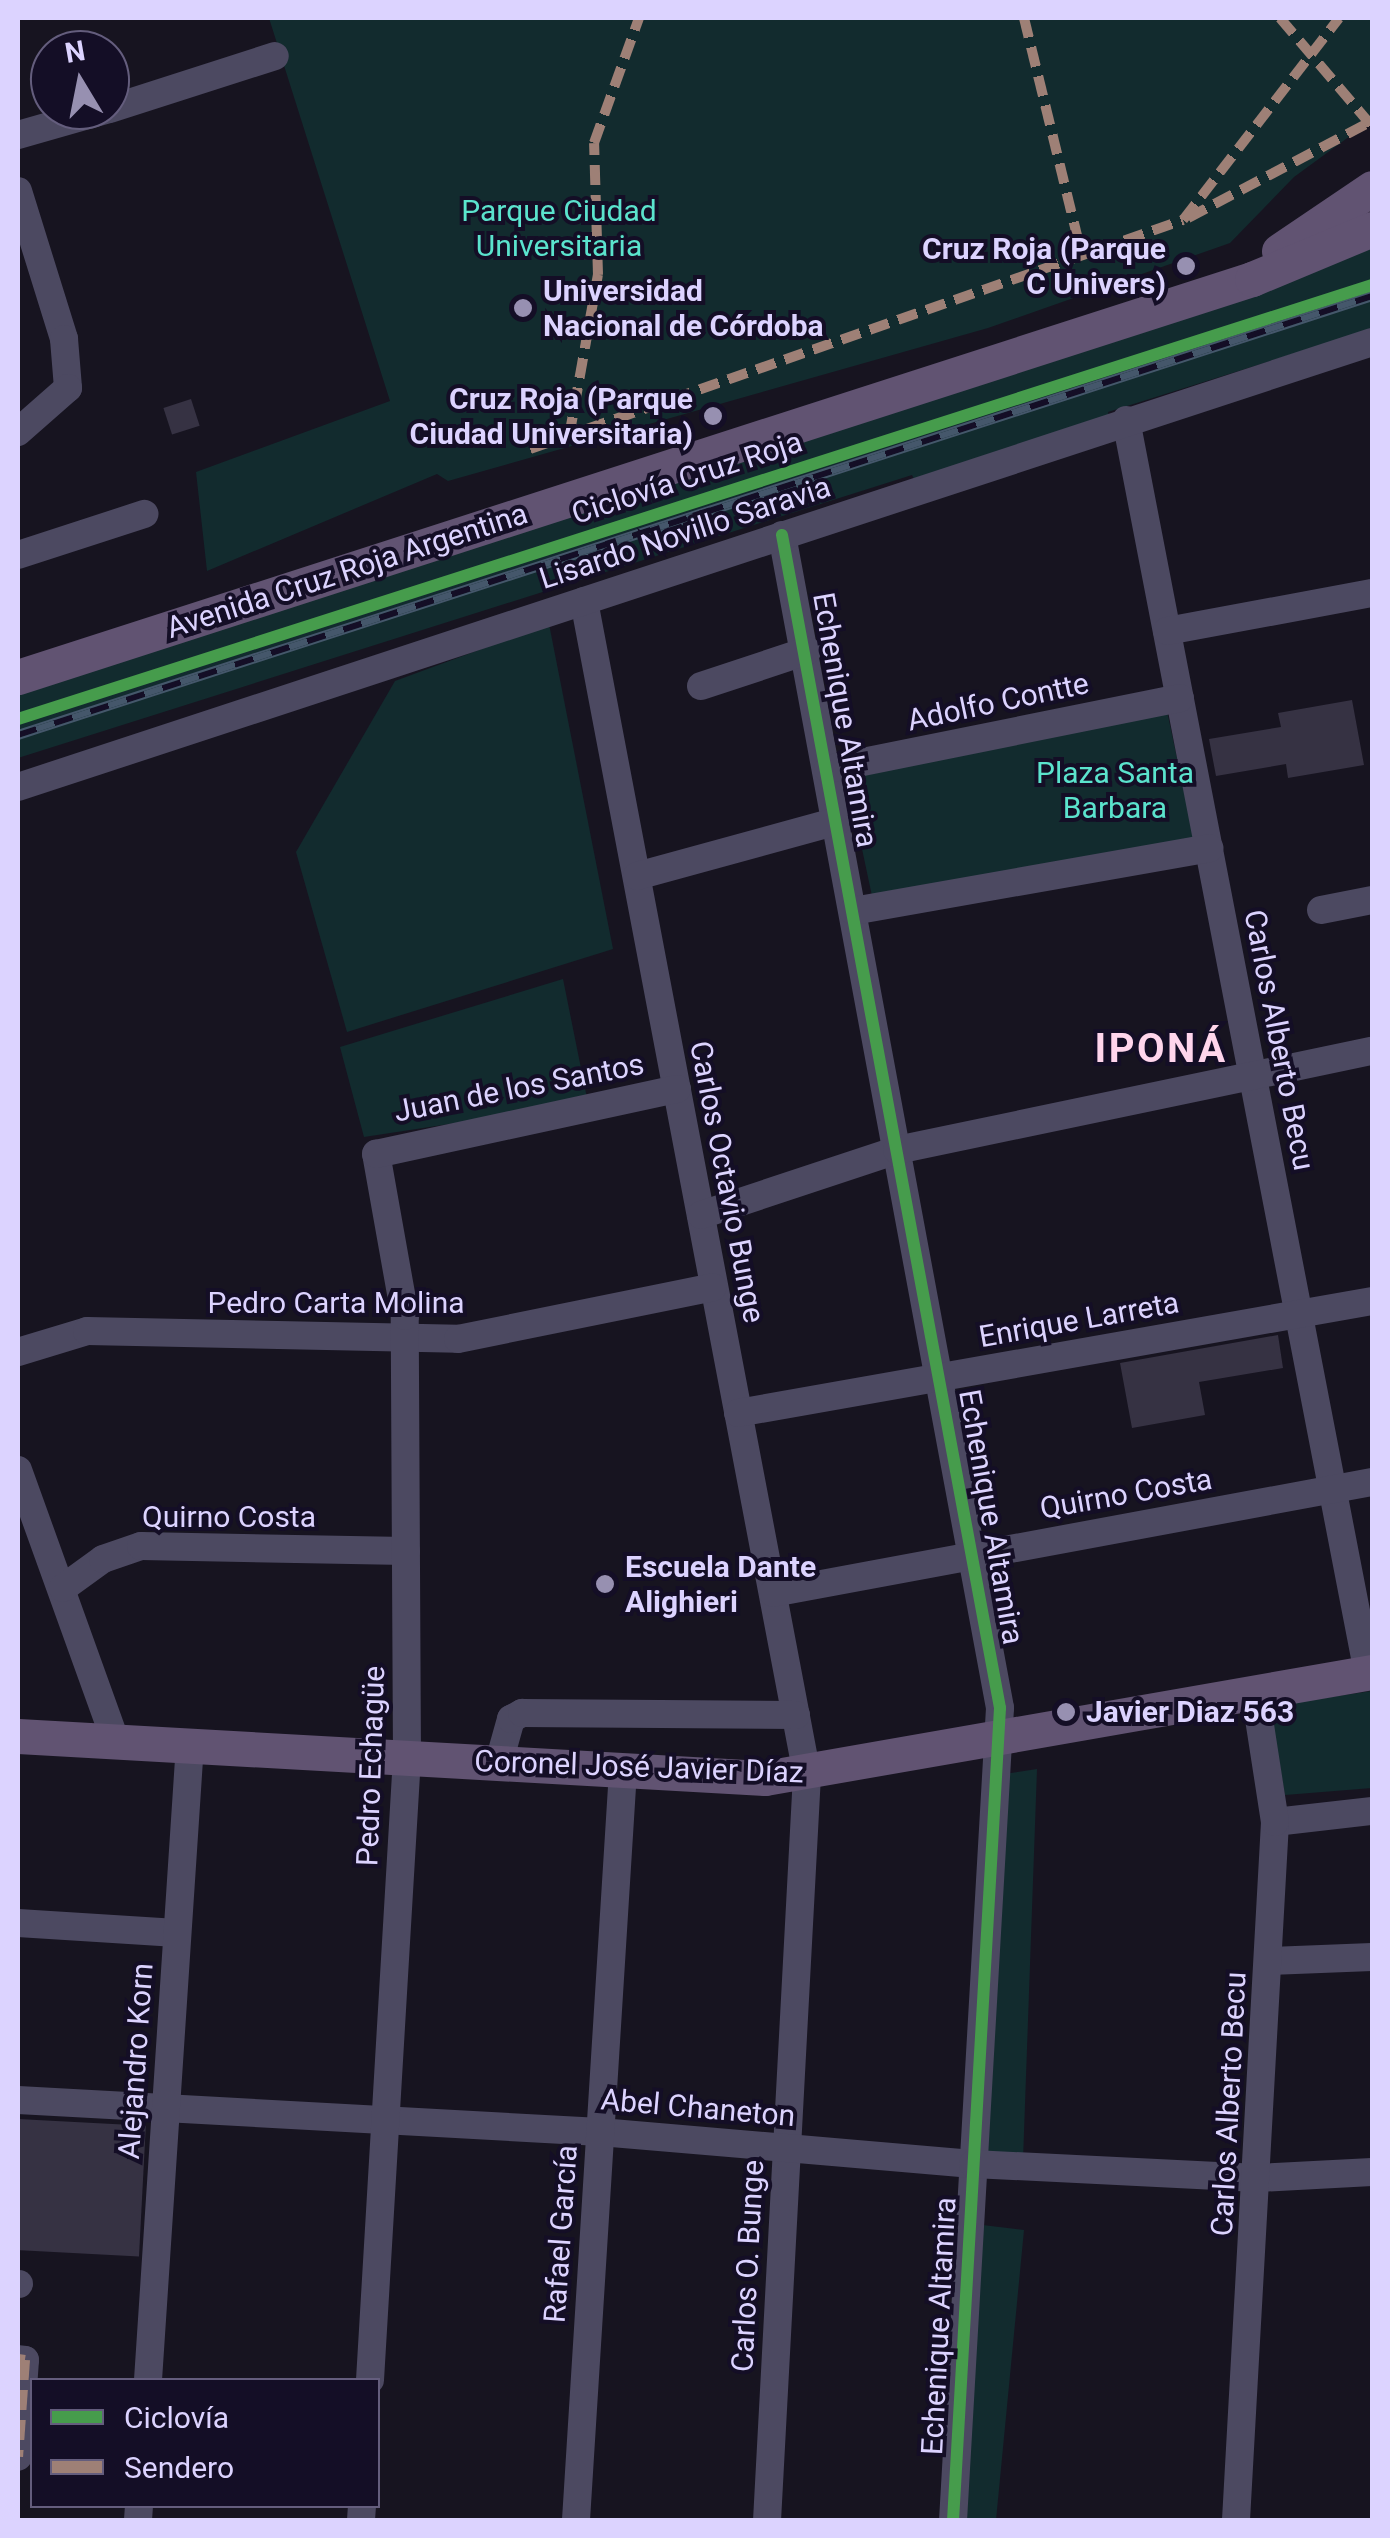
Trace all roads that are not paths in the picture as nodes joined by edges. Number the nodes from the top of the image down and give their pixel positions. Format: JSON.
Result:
{"nodes":[{"id":1,"x":275,"y":56,"type":"dead end"},
{"id":2,"x":130,"y":102,"type":"edge"},
{"id":3,"x":1372,"y":188,"type":"edge"},
{"id":4,"x":18,"y":191,"type":"edge"},
{"id":5,"x":1372,"y":229,"type":"edge"},
{"id":6,"x":1190,"y":299,"type":"junction"},
{"id":7,"x":1372,"y":342,"type":"edge"},
{"id":8,"x":1126,"y":420,"type":"junction"},
{"id":9,"x":18,"y":432,"type":"edge"},
{"id":10,"x":144,"y":514,"type":"dead end"},
{"id":11,"x":782,"y":535,"type":"junction"},
{"id":12,"x":18,"y":555,"type":"edge"},
{"id":13,"x":1372,"y":593,"type":"edge"},
{"id":14,"x":584,"y":601,"type":"junction"},
{"id":15,"x":1167,"y":631,"type":"junction"},
{"id":16,"x":807,"y":650,"type":"junction"},
{"id":17,"x":18,"y":677,"type":"edge"},
{"id":18,"x":701,"y":686,"type":"dead end"},
{"id":19,"x":1180,"y":698,"type":"junction"},
{"id":20,"x":828,"y":769,"type":"junction"},
{"id":21,"x":18,"y":787,"type":"edge"},
{"id":22,"x":838,"y":821,"type":"junction"},
{"id":23,"x":1209,"y":848,"type":"junction"},
{"id":24,"x":636,"y":876,"type":"junction"},
{"id":25,"x":1372,"y":900,"type":"edge"},
{"id":26,"x":1322,"y":910,"type":"dead end"},
{"id":27,"x":853,"y":911,"type":"junction"},
{"id":28,"x":1372,"y":1051,"type":"edge"},
{"id":29,"x":1252,"y":1074,"type":"junction"},
{"id":30,"x":677,"y":1089,"type":"junction"},
{"id":31,"x":897,"y":1150,"type":"junction"},
{"id":32,"x":376,"y":1154,"type":"joint"},
{"id":33,"x":701,"y":1215,"type":"junction"},
{"id":34,"x":713,"y":1287,"type":"junction"},
{"id":35,"x":1372,"y":1301,"type":"edge"},
{"id":36,"x":1298,"y":1314,"type":"junction"},
{"id":37,"x":406,"y":1342,"type":"junction"},
{"id":38,"x":18,"y":1352,"type":"edge"},
{"id":39,"x":941,"y":1377,"type":"junction"},
{"id":40,"x":738,"y":1413,"type":"junction"},
{"id":41,"x":18,"y":1470,"type":"edge"},
{"id":42,"x":1372,"y":1482,"type":"edge"},
{"id":43,"x":1332,"y":1489,"type":"junction"},
{"id":44,"x":406,"y":1551,"type":"junction"},
{"id":45,"x":972,"y":1556,"type":"junction"},
{"id":46,"x":63,"y":1588,"type":"junction"},
{"id":47,"x":772,"y":1593,"type":"junction"},
{"id":48,"x":1370,"y":1672,"type":"edge"},
{"id":49,"x":1255,"y":1692,"type":"junction"},
{"id":50,"x":796,"y":1715,"type":"junction"},
{"id":51,"x":18,"y":1736,"type":"edge"},
{"id":52,"x":1002,"y":1738,"type":"junction"},
{"id":53,"x":116,"y":1742,"type":"junction"},
{"id":54,"x":190,"y":1746,"type":"junction"},
{"id":55,"x":407,"y":1758,"type":"junction"},
{"id":56,"x":499,"y":1762,"type":"junction"},
{"id":57,"x":623,"y":1771,"type":"junction"},
{"id":58,"x":808,"y":1776,"type":"junction"},
{"id":59,"x":1372,"y":1811,"type":"edge"},
{"id":60,"x":1275,"y":1822,"type":"junction"},
{"id":61,"x":18,"y":1923,"type":"edge"},
{"id":62,"x":177,"y":1932,"type":"junction"},
{"id":63,"x":1372,"y":1958,"type":"edge"},
{"id":64,"x":1269,"y":1961,"type":"junction"},
{"id":65,"x":18,"y":2100,"type":"edge"},
{"id":66,"x":166,"y":2108,"type":"junction"},
{"id":67,"x":386,"y":2119,"type":"junction"},
{"id":68,"x":600,"y":2132,"type":"junction"},
{"id":69,"x":788,"y":2147,"type":"junction"},
{"id":70,"x":973,"y":2164,"type":"junction"},
{"id":71,"x":1372,"y":2172,"type":"edge"},
{"id":72,"x":1258,"y":2178,"type":"junction"},
{"id":73,"x":18,"y":2360,"type":"edge"},
{"id":74,"x":148,"y":2378,"type":"edge"},
{"id":75,"x":370,"y":2378,"type":"edge"},
{"id":76,"x":18,"y":2457,"type":"edge"},
{"id":77,"x":576,"y":2520,"type":"edge"},
{"id":78,"x":767,"y":2520,"type":"edge"},
{"id":79,"x":953,"y":2520,"type":"edge"},
{"id":80,"x":1236,"y":2520,"type":"edge"}],
"edges":[{"from":1,"to":2,"type":"street"},
{"from":3,"to":6,"type":"main road","name":"Avenida Cruz Roja Argentina"},
{"from":4,"to":9,"type":"street"},
{"from":5,"to":6,"type":"main road","name":"Avenida Cruz Roja Argentina"},
{"from":6,"to":17,"type":"main road","name":"Avenida Cruz Roja Argentina"},
{"from":7,"to":8,"type":"street","name":"Lisardo Novillo Saravia"},
{"from":8,"to":11,"type":"street","name":"Lisardo Novillo Saravia"},
{"from":8,"to":15,"type":"street","name":"Carlos Alberto Becu"},
{"from":10,"to":12,"type":"street"},
{"from":11,"to":14,"type":"street","name":"Lisardo Novillo Saravia"},
{"from":11,"to":16,"type":"street","name":"Echenique Altamira"},
{"from":13,"to":15,"type":"street"},
{"from":14,"to":21,"type":"street","name":"Lisardo Novillo Saravia"},
{"from":14,"to":24,"type":"street","name":"Carlos Octavio Bunge"},
{"from":15,"to":19,"type":"street","name":"Carlos Alberto Becu"},
{"from":16,"to":18,"type":"street"},
{"from":16,"to":20,"type":"street","name":"Echenique Altamira"},
{"from":19,"to":20,"type":"street","name":"Adolfo Contte"},
{"from":19,"to":23,"type":"street","name":"Carlos Alberto Becu"},
{"from":20,"to":22,"type":"street","name":"Echenique Altamira"},
{"from":22,"to":24,"type":"street"},
{"from":22,"to":27,"type":"street","name":"Echenique Altamira"},
{"from":23,"to":27,"type":"street"},
{"from":23,"to":29,"type":"street","name":"Carlos Alberto Becu"},
{"from":24,"to":30,"type":"street","name":"Carlos Octavio Bunge"},
{"from":25,"to":26,"type":"street"},
{"from":27,"to":31,"type":"street","name":"Echenique Altamira"},
{"from":28,"to":29,"type":"street"},
{"from":29,"to":31,"type":"street"},
{"from":29,"to":36,"type":"street","name":"Carlos Alberto Becu"},
{"from":30,"to":32,"type":"street","name":"Juan de los Santos"},
{"from":30,"to":33,"type":"street","name":"Carlos Octavio Bunge"},
{"from":31,"to":33,"type":"street"},
{"from":31,"to":39,"type":"street","name":"Echenique Altamira"},
{"from":32,"to":37,"type":"street","name":"Pedro Echagüe"},
{"from":33,"to":34,"type":"street","name":"Carlos Octavio Bunge"},
{"from":34,"to":37,"type":"street","name":"Pedro Carta Molina"},
{"from":34,"to":40,"type":"street","name":"Carlos Octavio Bunge"},
{"from":35,"to":36,"type":"street","name":"Enrique Larreta"},
{"from":36,"to":39,"type":"street","name":"Enrique Larreta"},
{"from":36,"to":43,"type":"street","name":"Carlos Alberto Becu"},
{"from":37,"to":38,"type":"street","name":"Pedro Carta Molina"},
{"from":37,"to":44,"type":"street","name":"Pedro Echagüe"},
{"from":39,"to":40,"type":"street","name":"Enrique Larreta"},
{"from":39,"to":45,"type":"street","name":"Echenique Altamira"},
{"from":40,"to":47,"type":"street","name":"Carlos Octavio Bunge"},
{"from":41,"to":46,"type":"street"},
{"from":42,"to":43,"type":"street","name":"Quirno Costa"},
{"from":43,"to":45,"type":"street","name":"Quirno Costa"},
{"from":43,"to":48,"type":"street","name":"Carlos Alberto Becu"},
{"from":44,"to":46,"type":"street","name":"Quirno Costa"},
{"from":44,"to":55,"type":"street","name":"Pedro Echagüe"},
{"from":45,"to":47,"type":"street","name":"Quirno Costa"},
{"from":45,"to":52,"type":"street","name":"Echenique Altamira"},
{"from":46,"to":53,"type":"street"},
{"from":47,"to":50,"type":"street","name":"Carlos Octavio Bunge"},
{"from":48,"to":49,"type":"main road","name":"Coronel José Javier Díaz"},
{"from":49,"to":52,"type":"main road","name":"Coronel José Javier Díaz"},
{"from":49,"to":60,"type":"street","name":"Carlos Alberto Becu"},
{"from":50,"to":56,"type":"street"},
{"from":50,"to":58,"type":"street","name":"Carlos Octavio Bunge"},
{"from":51,"to":53,"type":"main road","name":"Coronel José Javier Díaz"},
{"from":52,"to":58,"type":"main road","name":"Coronel José Javier Díaz"},
{"from":52,"to":70,"type":"street","name":"Echenique Altamira"},
{"from":53,"to":54,"type":"main road","name":"Coronel José Javier Díaz"},
{"from":54,"to":55,"type":"main road","name":"Coronel José Javier Díaz"},
{"from":54,"to":62,"type":"street","name":"Alejandro Korn"},
{"from":55,"to":56,"type":"main road","name":"Coronel José Javier Díaz"},
{"from":55,"to":67,"type":"street","name":"Pedro Echagüe"},
{"from":56,"to":57,"type":"main road","name":"Coronel José Javier Díaz"},
{"from":57,"to":58,"type":"main road","name":"Coronel José Javier Díaz"},
{"from":57,"to":68,"type":"street","name":"Rafael García"},
{"from":58,"to":69,"type":"street","name":"Carlos O. Bunge"},
{"from":59,"to":60,"type":"street"},
{"from":60,"to":64,"type":"street","name":"Carlos Alberto Becu"},
{"from":61,"to":62,"type":"street"},
{"from":62,"to":66,"type":"street","name":"Alejandro Korn"},
{"from":63,"to":64,"type":"street"},
{"from":64,"to":72,"type":"street","name":"Carlos Alberto Becu"},
{"from":65,"to":66,"type":"street","name":"Abel Chaneton"},
{"from":66,"to":67,"type":"street","name":"Abel Chaneton"},
{"from":66,"to":74,"type":"street","name":"Alejandro Korn"},
{"from":67,"to":68,"type":"street","name":"Abel Chaneton"},
{"from":67,"to":75,"type":"street","name":"Pedro Echagüe"},
{"from":68,"to":69,"type":"street","name":"Abel Chaneton"},
{"from":68,"to":77,"type":"street","name":"Rafael García"},
{"from":69,"to":70,"type":"street","name":"Abel Chaneton"},
{"from":69,"to":78,"type":"street","name":"Carlos O. Bunge"},
{"from":70,"to":72,"type":"street","name":"Abel Chaneton"},
{"from":70,"to":79,"type":"street","name":"Echenique Altamira"},
{"from":71,"to":72,"type":"street","name":"Abel Chaneton"},
{"from":72,"to":80,"type":"street","name":"Carlos Alberto Becu"},
{"from":73,"to":76,"type":"street"}]}
